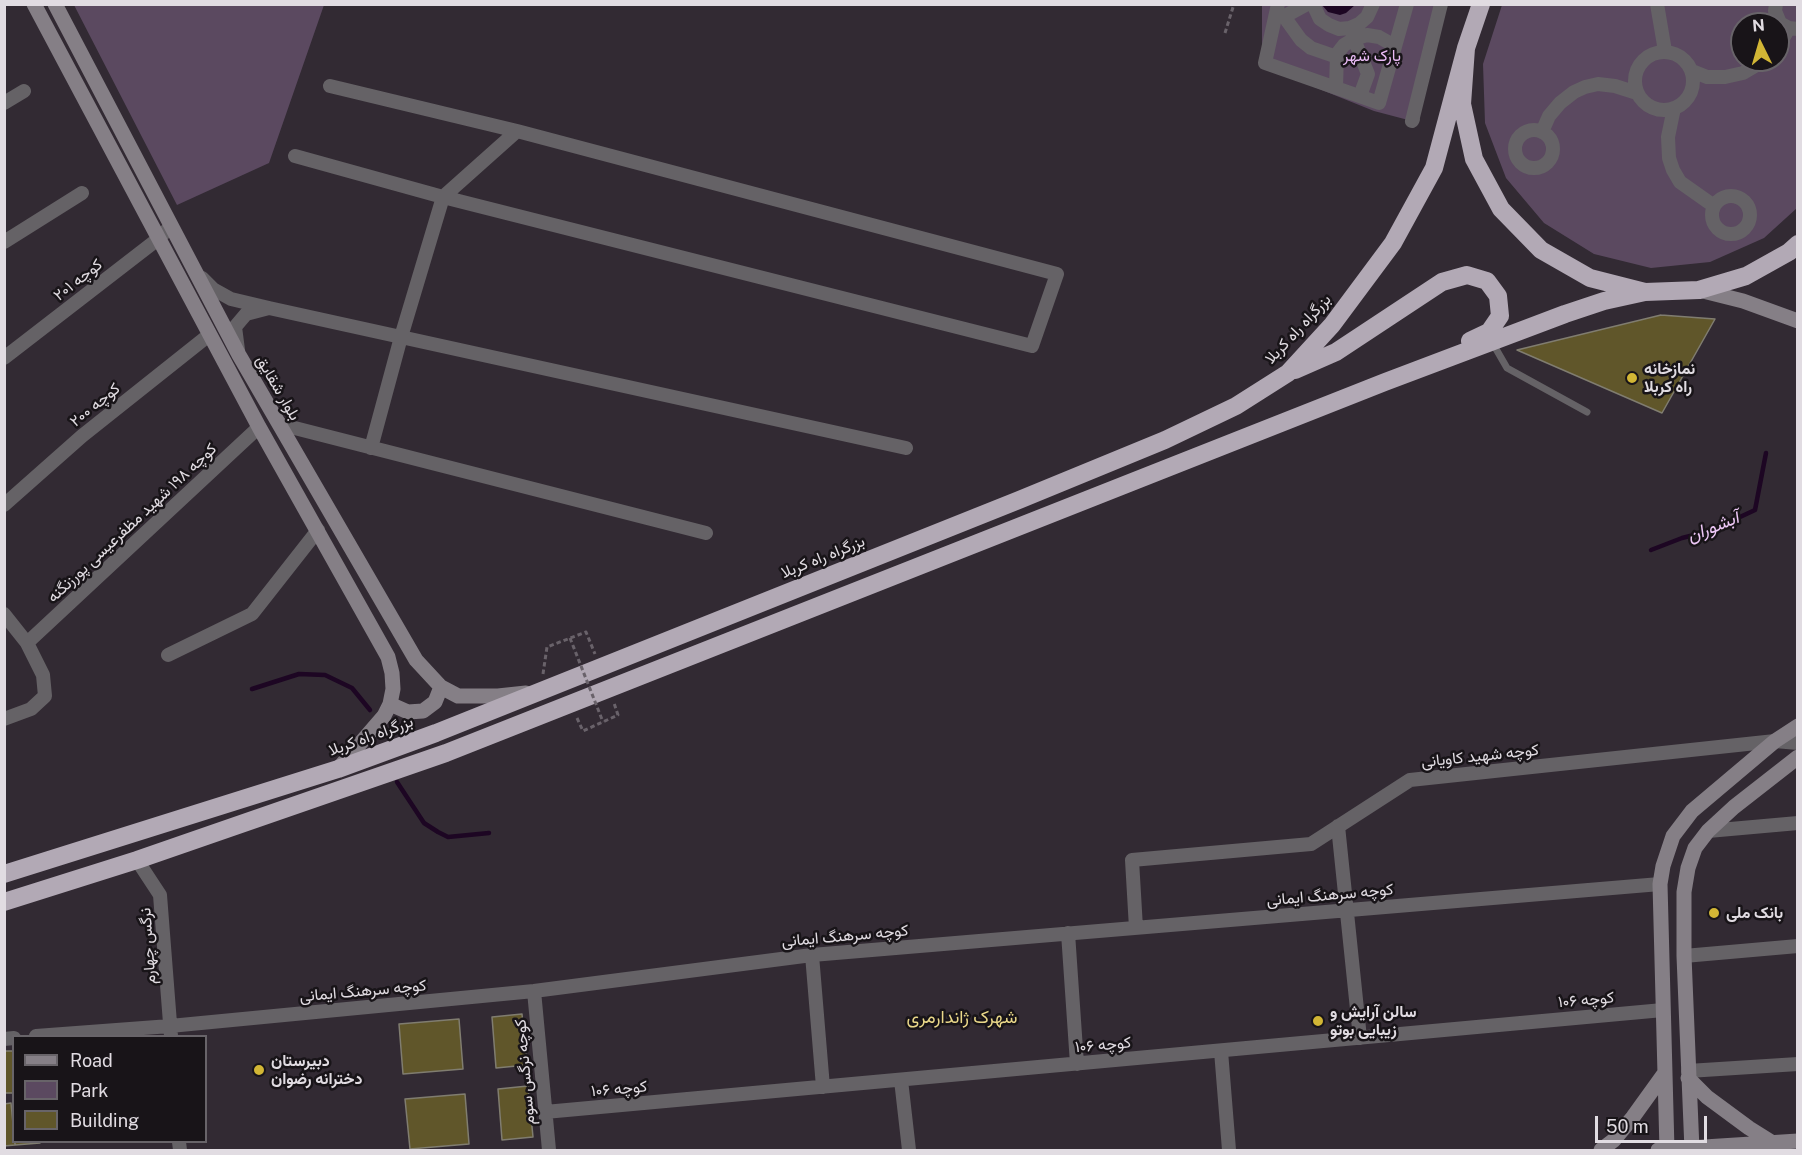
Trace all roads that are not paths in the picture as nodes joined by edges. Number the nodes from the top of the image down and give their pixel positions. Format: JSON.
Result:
{"nodes":[{"id":1,"x":34,"y":4,"type":"edge"},
{"id":2,"x":55,"y":4,"type":"edge"},
{"id":3,"x":1307,"y":4,"type":"edge"},
{"id":4,"x":1313,"y":4,"type":"edge"},
{"id":5,"x":1373,"y":4,"type":"edge"},
{"id":6,"x":1407,"y":4,"type":"edge"},
{"id":7,"x":1441,"y":4,"type":"edge"},
{"id":8,"x":1481,"y":4,"type":"edge"},
{"id":9,"x":1657,"y":4,"type":"edge"},
{"id":10,"x":1776,"y":4,"type":"edge"},
{"id":11,"x":1279,"y":14,"type":"edge"},
{"id":12,"x":1363,"y":21,"type":"junction"},
{"id":13,"x":1342,"y":28,"type":"junction"},
{"id":14,"x":1793,"y":29,"type":"edge"},
{"id":15,"x":1379,"y":37,"type":"junction"},
{"id":16,"x":1395,"y":46,"type":"junction"},
{"id":17,"x":1345,"y":47,"type":"junction"},
{"id":18,"x":1466,"y":48,"type":"junction"},
{"id":19,"x":1665,"y":51,"type":"junction"},
{"id":20,"x":1692,"y":71,"type":"junction"},
{"id":21,"x":1745,"y":72,"type":"edge"},
{"id":22,"x":1368,"y":74,"type":"junction"},
{"id":23,"x":1386,"y":78,"type":"junction"},
{"id":24,"x":330,"y":86,"type":"dead end"},
{"id":25,"x":1336,"y":88,"type":"junction"},
{"id":26,"x":24,"y":91,"type":"dead end"},
{"id":27,"x":1637,"y":93,"type":"junction"},
{"id":28,"x":1360,"y":96,"type":"junction"},
{"id":29,"x":4,"y":103,"type":"edge"},
{"id":30,"x":1674,"y":108,"type":"junction"},
{"id":31,"x":1413,"y":120,"type":"dead end"},
{"id":32,"x":517,"y":131,"type":"junction"},
{"id":33,"x":1542,"y":132,"type":"dead end"},
{"id":34,"x":295,"y":156,"type":"dead end"},
{"id":35,"x":82,"y":193,"type":"dead end"},
{"id":36,"x":443,"y":197,"type":"junction"},
{"id":37,"x":1714,"y":206,"type":"dead end"},
{"id":38,"x":171,"y":226,"type":"junction"},
{"id":39,"x":158,"y":239,"type":"junction"},
{"id":40,"x":4,"y":242,"type":"edge"},
{"id":41,"x":1797,"y":244,"type":"edge"},
{"id":42,"x":194,"y":270,"type":"junction"},
{"id":43,"x":1699,"y":290,"type":"junction"},
{"id":44,"x":1645,"y":292,"type":"junction"},
{"id":45,"x":269,"y":308,"type":"junction"},
{"id":46,"x":1797,"y":321,"type":"edge"},
{"id":47,"x":209,"y":335,"type":"junction"},
{"id":48,"x":401,"y":337,"type":"junction"},
{"id":49,"x":1492,"y":342,"type":"junction"},
{"id":50,"x":238,"y":355,"type":"junction"},
{"id":51,"x":4,"y":358,"type":"edge"},
{"id":52,"x":1288,"y":373,"type":"junction"},
{"id":53,"x":1385,"y":382,"type":"junction"},
{"id":54,"x":1587,"y":412,"type":"dead end"},
{"id":55,"x":279,"y":424,"type":"junction"},
{"id":56,"x":259,"y":427,"type":"junction"},
{"id":57,"x":371,"y":448,"type":"junction"},
{"id":58,"x":906,"y":448,"type":"dead end"},
{"id":59,"x":4,"y":505,"type":"edge"},
{"id":60,"x":318,"y":530,"type":"junction"},
{"id":61,"x":706,"y":533,"type":"dead end"},
{"id":62,"x":4,"y":614,"type":"edge"},
{"id":63,"x":27,"y":643,"type":"junction"},
{"id":64,"x":168,"y":655,"type":"dead end"},
{"id":65,"x":441,"y":687,"type":"junction"},
{"id":66,"x":541,"y":690,"type":"junction"},
{"id":67,"x":390,"y":704,"type":"junction"},
{"id":68,"x":4,"y":719,"type":"edge"},
{"id":69,"x":1797,"y":726,"type":"edge"},
{"id":70,"x":1774,"y":741,"type":"junction"},
{"id":71,"x":1797,"y":743,"type":"edge"},
{"id":72,"x":1797,"y":757,"type":"edge"},
{"id":73,"x":338,"y":769,"type":"junction"},
{"id":74,"x":1797,"y":824,"type":"edge"},
{"id":75,"x":1338,"y":826,"type":"junction"},
{"id":76,"x":1708,"y":831,"type":"junction"},
{"id":77,"x":137,"y":860,"type":"junction"},
{"id":78,"x":4,"y":874,"type":"edge"},
{"id":79,"x":1660,"y":884,"type":"junction"},
{"id":80,"x":4,"y":902,"type":"edge"},
{"id":81,"x":1347,"y":910,"type":"junction"},
{"id":82,"x":1136,"y":928,"type":"junction"},
{"id":83,"x":1068,"y":933,"type":"junction"},
{"id":84,"x":1797,"y":946,"type":"edge"},
{"id":85,"x":812,"y":955,"type":"junction"},
{"id":86,"x":1684,"y":956,"type":"junction"},
{"id":87,"x":534,"y":991,"type":"junction"},
{"id":88,"x":1663,"y":1010,"type":"junction"},
{"id":89,"x":171,"y":1031,"type":"edge"},
{"id":90,"x":63,"y":1035,"type":"edge"},
{"id":91,"x":1360,"y":1038,"type":"junction"},
{"id":92,"x":1221,"y":1051,"type":"junction"},
{"id":93,"x":1077,"y":1064,"type":"junction"},
{"id":94,"x":1797,"y":1064,"type":"edge"},
{"id":95,"x":1664,"y":1074,"type":"junction"},
{"id":96,"x":1688,"y":1074,"type":"junction"},
{"id":97,"x":901,"y":1080,"type":"junction"},
{"id":98,"x":823,"y":1087,"type":"junction"},
{"id":99,"x":546,"y":1112,"type":"junction"},
{"id":100,"x":1797,"y":1141,"type":"edge"},
{"id":101,"x":1773,"y":1143,"type":"junction"},
{"id":102,"x":1692,"y":1149,"type":"edge"},
{"id":103,"x":549,"y":1150,"type":"edge"},
{"id":104,"x":909,"y":1150,"type":"edge"},
{"id":105,"x":1229,"y":1150,"type":"edge"},
{"id":106,"x":1601,"y":1150,"type":"edge"},
{"id":107,"x":1664,"y":1150,"type":"edge"}],
"edges":[{"from":1,"to":39,"type":"main road","name":"بلوار شقایق"},
{"from":2,"to":38,"type":"main road","name":"بلوار شقایق"},
{"from":3,"to":11,"type":"street"},
{"from":4,"to":13,"type":"street"},
{"from":5,"to":12,"type":"street"},
{"from":6,"to":16,"type":"street"},
{"from":7,"to":31,"type":"street"},
{"from":8,"to":18,"type":"highway"},
{"from":9,"to":19,"type":"street"},
{"from":10,"to":14,"type":"street"},
{"from":11,"to":17,"type":"street"},
{"from":11,"to":25,"type":"street"},
{"from":12,"to":13,"type":"street"},
{"from":12,"to":15,"type":"street"},
{"from":13,"to":17,"type":"street"},
{"from":15,"to":16,"type":"street"},
{"from":15,"to":17,"type":"street"},
{"from":16,"to":23,"type":"street"},
{"from":17,"to":22,"type":"street"},
{"from":17,"to":25,"type":"street"},
{"from":18,"to":44,"type":"highway"},
{"from":18,"to":52,"type":"highway","name":"بزرگراه راه کربلا"},
{"from":19,"to":20,"type":"street"},
{"from":19,"to":27,"type":"street"},
{"from":20,"to":21,"type":"street"},
{"from":20,"to":30,"type":"street"},
{"from":22,"to":23,"type":"street"},
{"from":22,"to":28,"type":"street"},
{"from":23,"to":28,"type":"street"},
{"from":24,"to":32,"type":"street"},
{"from":25,"to":28,"type":"street"},
{"from":26,"to":29,"type":"street"},
{"from":27,"to":30,"type":"street"},
{"from":27,"to":33,"type":"street"},
{"from":30,"to":37,"type":"street"},
{"from":32,"to":36,"type":"street"},
{"from":32,"to":36,"type":"street"},
{"from":34,"to":36,"type":"street"},
{"from":35,"to":40,"type":"street"},
{"from":36,"to":48,"type":"street"},
{"from":38,"to":39,"type":"street","name":"کوچه ۲۰۱"},
{"from":38,"to":42,"type":"main road","name":"بلوار شقایق"},
{"from":39,"to":47,"type":"main road","name":"بلوار شقایق"},
{"from":39,"to":51,"type":"street","name":"کوچه ۲۰۱"},
{"from":41,"to":43,"type":"highway"},
{"from":42,"to":45,"type":"street"},
{"from":42,"to":50,"type":"main road","name":"بلوار شقایق"},
{"from":43,"to":44,"type":"highway"},
{"from":43,"to":46,"type":"main road"},
{"from":44,"to":49,"type":"highway"},
{"from":45,"to":48,"type":"street"},
{"from":45,"to":50,"type":"street"},
{"from":47,"to":56,"type":"main road","name":"بلوار شقایق"},
{"from":47,"to":59,"type":"street","name":"کوچه ۲۰۰"},
{"from":48,"to":57,"type":"street"},
{"from":48,"to":58,"type":"street"},
{"from":49,"to":53,"type":"highway"},
{"from":49,"to":54,"type":"lane"},
{"from":50,"to":55,"type":"main road","name":"بلوار شقایق"},
{"from":52,"to":53,"type":"highway"},
{"from":52,"to":66,"type":"highway","name":"بزرگراه راه کربلا"},
{"from":53,"to":77,"type":"highway"},
{"from":55,"to":57,"type":"street"},
{"from":55,"to":65,"type":"main road","name":"بلوار شقایق"},
{"from":56,"to":60,"type":"main road","name":"بلوار شقایق"},
{"from":56,"to":63,"type":"street","name":"کوچه ۱۹۸ شهید مظفرعیسی پورزنگنه"},
{"from":57,"to":61,"type":"street"},
{"from":60,"to":64,"type":"street"},
{"from":60,"to":67,"type":"main road","name":"بلوار شقایق"},
{"from":62,"to":63,"type":"street"},
{"from":63,"to":68,"type":"street"},
{"from":65,"to":66,"type":"main road","name":"بلوار شقایق"},
{"from":65,"to":67,"type":"main road"},
{"from":66,"to":73,"type":"highway","name":"بزرگراه راه کربلا"},
{"from":67,"to":73,"type":"main road"},
{"from":69,"to":70,"type":"main road"},
{"from":70,"to":71,"type":"street","name":"کوچه شهید کاویانی"},
{"from":70,"to":75,"type":"street","name":"کوچه شهید کاویانی"},
{"from":70,"to":79,"type":"main road"},
{"from":72,"to":76,"type":"main road"},
{"from":73,"to":78,"type":"highway","name":"بزرگراه راه کربلا"},
{"from":74,"to":76,"type":"street"},
{"from":75,"to":81,"type":"street"},
{"from":75,"to":82,"type":"street","name":"کوچه شهید کاویانی"},
{"from":76,"to":86,"type":"main road"},
{"from":77,"to":80,"type":"highway"},
{"from":77,"to":89,"type":"street","name":"نرگس چهارم"},
{"from":79,"to":81,"type":"street","name":"کوچه سرهنگ ایمانی"},
{"from":79,"to":88,"type":"main road"},
{"from":81,"to":82,"type":"street","name":"کوچه سرهنگ ایمانی"},
{"from":81,"to":91,"type":"street"},
{"from":82,"to":83,"type":"street","name":"کوچه سرهنگ ایمانی"},
{"from":83,"to":85,"type":"street","name":"کوچه سرهنگ ایمانی"},
{"from":83,"to":93,"type":"street"},
{"from":84,"to":86,"type":"street"},
{"from":85,"to":87,"type":"street","name":"کوچه سرهنگ ایمانی"},
{"from":85,"to":98,"type":"street"},
{"from":86,"to":96,"type":"main road"},
{"from":87,"to":89,"type":"street","name":"کوچه سرهنگ ایمانی"},
{"from":87,"to":99,"type":"street","name":"کوچه نرگس سوم"},
{"from":88,"to":91,"type":"street","name":"کوچه ۱۰۶"},
{"from":88,"to":95,"type":"main road"},
{"from":89,"to":90,"type":"street","name":"کوچه سرهنگ ایمانی"},
{"from":91,"to":92,"type":"street","name":"کوچه ۱۰۶"},
{"from":92,"to":93,"type":"street","name":"کوچه ۱۰۶"},
{"from":92,"to":105,"type":"street"},
{"from":93,"to":97,"type":"street","name":"کوچه ۱۰۶"},
{"from":94,"to":96,"type":"street"},
{"from":95,"to":106,"type":"main road"},
{"from":95,"to":107,"type":"main road"},
{"from":96,"to":101,"type":"main road"},
{"from":96,"to":102,"type":"main road"},
{"from":97,"to":98,"type":"street","name":"کوچه ۱۰۶"},
{"from":97,"to":104,"type":"street"},
{"from":98,"to":99,"type":"street","name":"کوچه ۱۰۶"},
{"from":99,"to":103,"type":"street","name":"کوچه نرگس سوم"},
{"from":100,"to":101,"type":"main road"},
{"from":101,"to":102,"type":"main road"},
{"from":102,"to":107,"type":"main road"}]}
